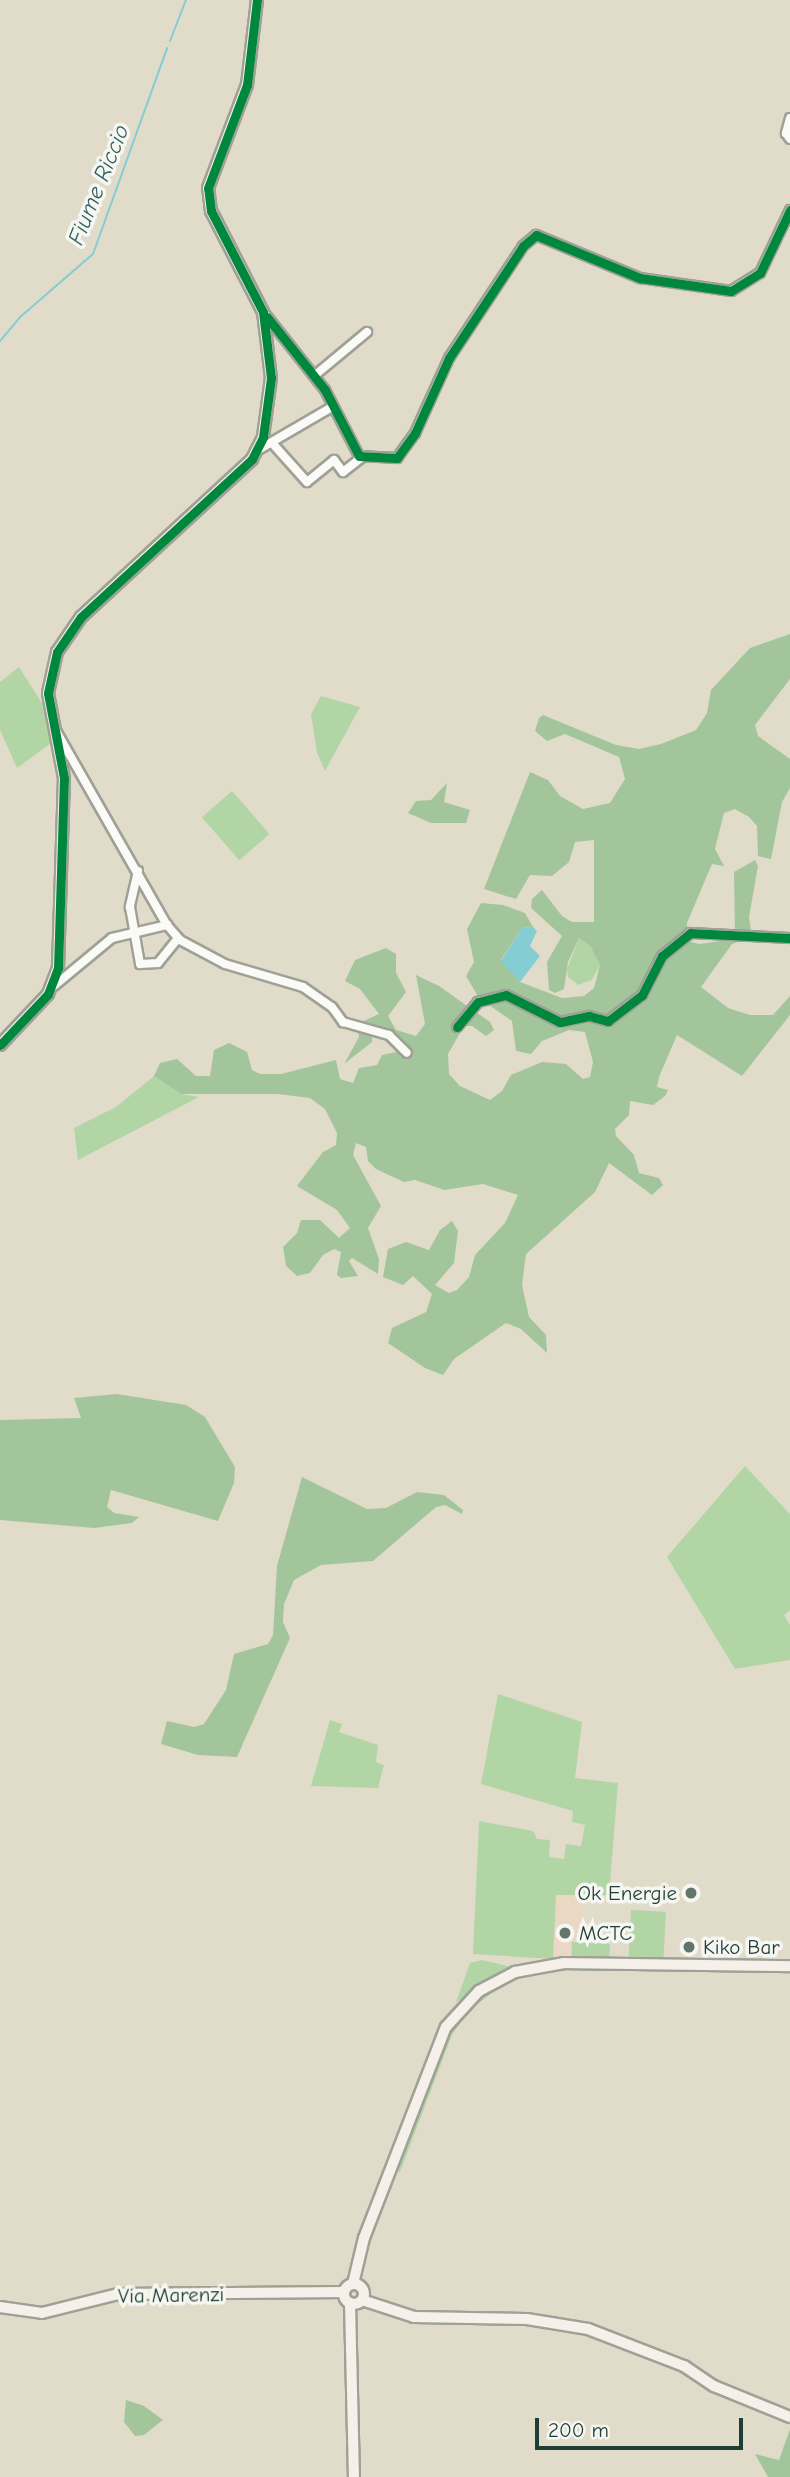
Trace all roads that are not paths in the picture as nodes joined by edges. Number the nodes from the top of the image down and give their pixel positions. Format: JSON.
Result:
{"nodes":[{"id":1,"x":257,"y":0,"type":"edge"},
{"id":2,"x":790,"y":118,"type":"edge"},
{"id":3,"x":790,"y":139,"type":"edge"},
{"id":4,"x":790,"y":210,"type":"edge"},
{"id":5,"x":263,"y":312,"type":"junction"},
{"id":6,"x":367,"y":332,"type":"dead end"},
{"id":7,"x":314,"y":376,"type":"junction"},
{"id":8,"x":332,"y":407,"type":"junction"},
{"id":9,"x":273,"y":444,"type":"junction"},
{"id":10,"x":258,"y":450,"type":"junction"},
{"id":11,"x":362,"y":457,"type":"junction"},
{"id":12,"x":51,"y":724,"type":"junction"},
{"id":13,"x":138,"y":871,"type":"junction"},
{"id":14,"x":167,"y":925,"type":"junction"},
{"id":15,"x":136,"y":929,"type":"junction"},
{"id":16,"x":178,"y":938,"type":"junction"},
{"id":17,"x":790,"y":938,"type":"edge"},
{"id":18,"x":54,"y":986,"type":"junction"},
{"id":19,"x":457,"y":1027,"type":"dead end"},
{"id":20,"x":0,"y":1045,"type":"edge"},
{"id":21,"x":407,"y":1053,"type":"dead end"},
{"id":22,"x":790,"y":1966,"type":"edge"},
{"id":23,"x":349,"y":2288,"type":"junction"},
{"id":24,"x":362,"y":2300,"type":"junction"},
{"id":25,"x":350,"y":2303,"type":"junction"},
{"id":26,"x":0,"y":2307,"type":"edge"},
{"id":27,"x":790,"y":2417,"type":"edge"},
{"id":28,"x":354,"y":2477,"type":"edge"}],
"edges":[{"from":1,"to":5,"type":"street"},
{"from":2,"to":3,"type":"street"},
{"from":4,"to":11,"type":"street"},
{"from":5,"to":7,"type":"street"},
{"from":5,"to":10,"type":"street"},
{"from":6,"to":7,"type":"street"},
{"from":7,"to":8,"type":"street"},
{"from":8,"to":9,"type":"street"},
{"from":8,"to":11,"type":"street"},
{"from":9,"to":10,"type":"street"},
{"from":9,"to":11,"type":"street"},
{"from":10,"to":12,"type":"street"},
{"from":12,"to":13,"type":"street"},
{"from":12,"to":18,"type":"street"},
{"from":13,"to":14,"type":"street"},
{"from":13,"to":15,"type":"street"},
{"from":14,"to":15,"type":"street"},
{"from":14,"to":16,"type":"street"},
{"from":15,"to":16,"type":"street"},
{"from":15,"to":18,"type":"street"},
{"from":16,"to":21,"type":"street"},
{"from":17,"to":19,"type":"street"},
{"from":18,"to":20,"type":"street"},
{"from":22,"to":23,"type":"street"},
{"from":23,"to":24,"type":"street"},
{"from":23,"to":25,"type":"street"},
{"from":23,"to":26,"type":"street","name":"Via Marenzi"},
{"from":24,"to":25,"type":"street"},
{"from":24,"to":27,"type":"street"},
{"from":25,"to":28,"type":"street"}]}
